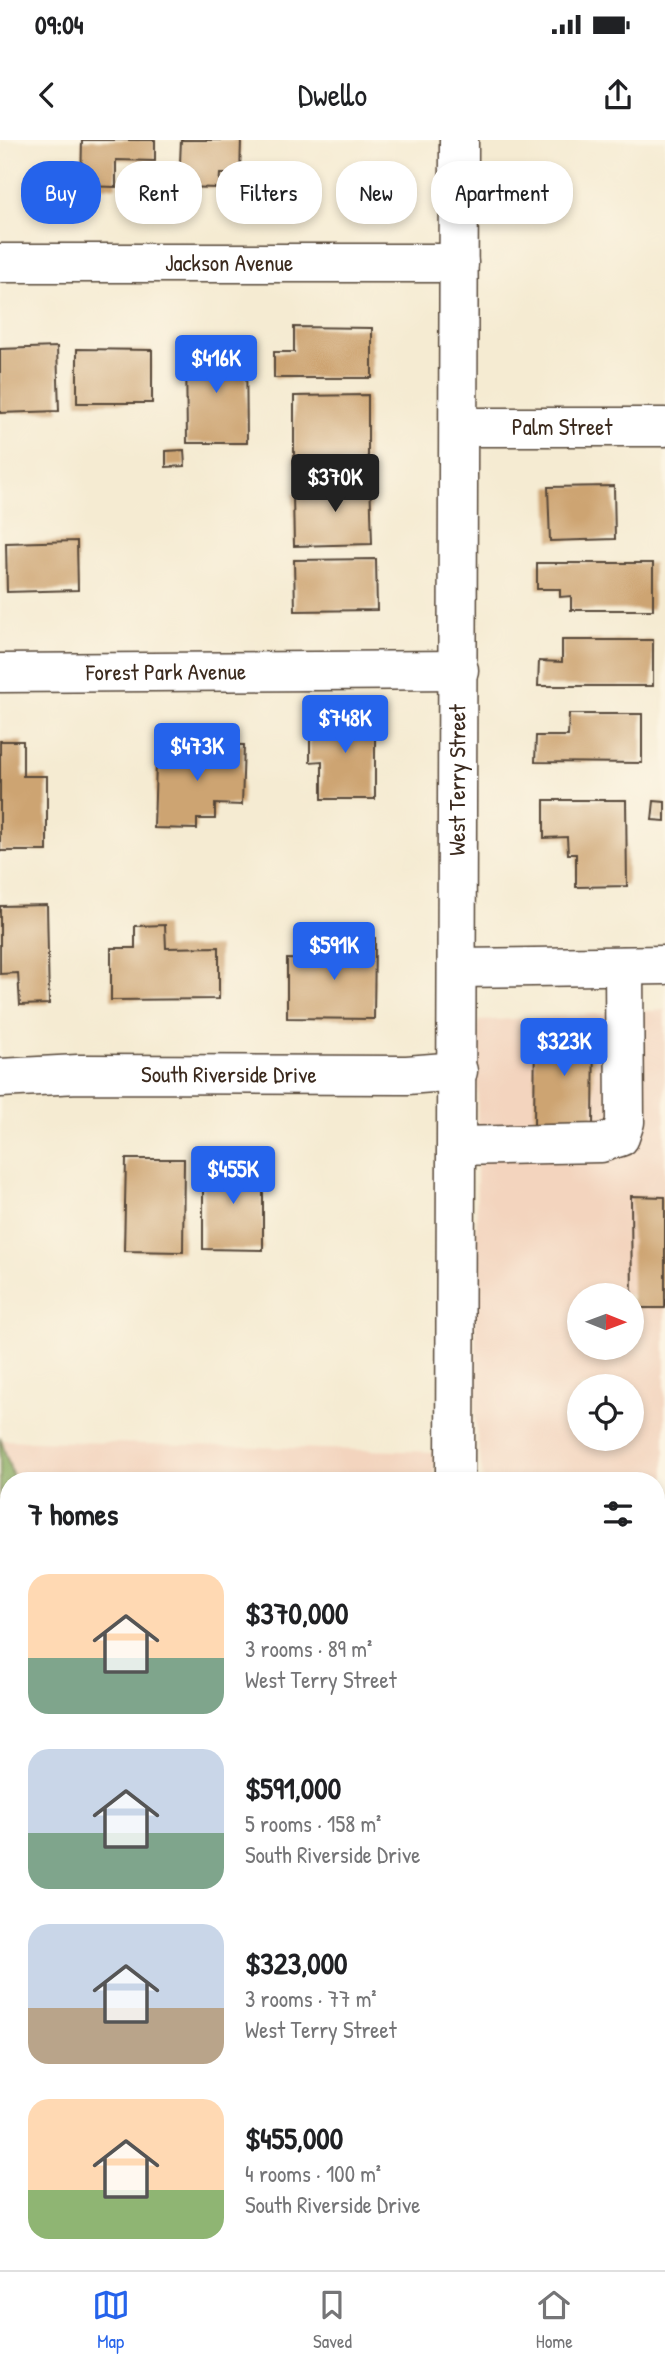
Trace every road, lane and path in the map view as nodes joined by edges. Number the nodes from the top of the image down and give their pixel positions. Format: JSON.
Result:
{"nodes":[{"id":1,"x":459,"y":140,"type":"edge"},
{"id":2,"x":0,"y":263,"type":"edge"},
{"id":3,"x":459,"y":263,"type":"junction"},
{"id":4,"x":459,"y":427,"type":"junction"},
{"id":5,"x":665,"y":427,"type":"edge"},
{"id":6,"x":458,"y":670,"type":"junction"},
{"id":7,"x":0,"y":673,"type":"edge"},
{"id":8,"x":665,"y":965,"type":"edge"},
{"id":9,"x":624,"y":966,"type":"junction"},
{"id":10,"x":458,"y":968,"type":"junction"},
{"id":11,"x":458,"y":1071,"type":"junction"},
{"id":12,"x":0,"y":1078,"type":"edge"},
{"id":13,"x":457,"y":1146,"type":"junction"},
{"id":14,"x":455,"y":1421,"type":"junction"},
{"id":15,"x":455,"y":1472,"type":"edge"},
{"id":16,"x":462,"y":1472,"type":"edge"}],
"edges":[{"from":1,"to":3,"type":"street","name":"West Terry Street"},
{"from":2,"to":3,"type":"street","name":"Jackson Avenue"},
{"from":3,"to":4,"type":"street","name":"West Terry Street"},
{"from":4,"to":5,"type":"street","name":"Palm Street"},
{"from":4,"to":6,"type":"street","name":"West Terry Street"},
{"from":6,"to":7,"type":"street","name":"Forest Park Avenue"},
{"from":6,"to":10,"type":"street","name":"West Terry Street"},
{"from":8,"to":9,"type":"street"},
{"from":9,"to":10,"type":"street"},
{"from":9,"to":13,"type":"street"},
{"from":10,"to":11,"type":"street","name":"West Terry Street"},
{"from":11,"to":12,"type":"street","name":"South Riverside Drive"},
{"from":11,"to":13,"type":"street","name":"West Terry Street"},
{"from":13,"to":14,"type":"street","name":"West Terry Street"},
{"from":14,"to":15,"type":"street","name":"West Terry Street"},
{"from":14,"to":16,"type":"street","name":"West Terry Street"}]}
